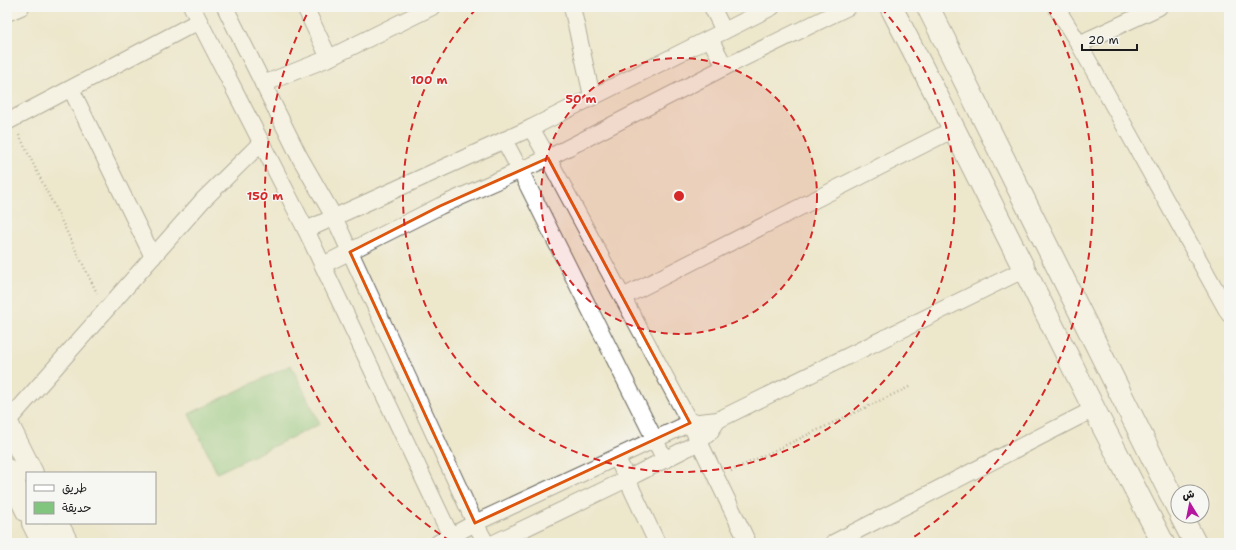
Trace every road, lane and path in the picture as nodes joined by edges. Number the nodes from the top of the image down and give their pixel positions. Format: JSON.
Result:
{"nodes":[{"id":1,"x":21,"y":7,"type":"edge"},
{"id":2,"x":225,"y":7,"type":"edge"},
{"id":3,"x":305,"y":7,"type":"edge"},
{"id":4,"x":432,"y":7,"type":"edge"},
{"id":5,"x":572,"y":7,"type":"edge"},
{"id":6,"x":712,"y":7,"type":"edge"},
{"id":7,"x":772,"y":7,"type":"edge"},
{"id":8,"x":848,"y":7,"type":"edge"},
{"id":9,"x":891,"y":7,"type":"edge"},
{"id":10,"x":928,"y":7,"type":"edge"},
{"id":11,"x":1056,"y":7,"type":"edge"},
{"id":12,"x":1159,"y":7,"type":"edge"},
{"id":13,"x":7,"y":13,"type":"edge"},
{"id":14,"x":196,"y":14,"type":"edge"},
{"id":15,"x":724,"y":31,"type":"junction"},
{"id":16,"x":710,"y":39,"type":"junction"},
{"id":17,"x":1079,"y":44,"type":"junction"},
{"id":18,"x":329,"y":58,"type":"junction"},
{"id":19,"x":725,"y":67,"type":"junction"},
{"id":20,"x":263,"y":84,"type":"junction"},
{"id":21,"x":71,"y":89,"type":"junction"},
{"id":22,"x":592,"y":96,"type":"junction"},
{"id":23,"x":9,"y":121,"type":"edge"},
{"id":24,"x":531,"y":128,"type":"junction"},
{"id":25,"x":954,"y":129,"type":"junction"},
{"id":26,"x":504,"y":140,"type":"junction"},
{"id":27,"x":260,"y":143,"type":"junction"},
{"id":28,"x":548,"y":158,"type":"junction"},
{"id":29,"x":520,"y":170,"type":"junction"},
{"id":30,"x":334,"y":217,"type":"junction"},
{"id":31,"x":306,"y":230,"type":"junction"},
{"id":32,"x":350,"y":252,"type":"junction"},
{"id":33,"x":154,"y":257,"type":"junction"},
{"id":34,"x":323,"y":265,"type":"junction"},
{"id":35,"x":1023,"y":270,"type":"junction"},
{"id":36,"x":623,"y":297,"type":"junction"},
{"id":37,"x":106,"y":310,"type":"junction"},
{"id":38,"x":1228,"y":311,"type":"edge"},
{"id":39,"x":911,"y":386,"type":"dead end"},
{"id":40,"x":1094,"y":409,"type":"junction"},
{"id":41,"x":718,"y":420,"type":"junction"},
{"id":42,"x":7,"y":423,"type":"edge"},
{"id":43,"x":690,"y":423,"type":"junction"},
{"id":44,"x":655,"y":439,"type":"junction"},
{"id":45,"x":699,"y":442,"type":"junction"},
{"id":46,"x":617,"y":458,"type":"junction"},
{"id":47,"x":665,"y":460,"type":"junction"},
{"id":48,"x":7,"y":470,"type":"edge"},
{"id":49,"x":32,"y":472,"type":"edge"},
{"id":50,"x":716,"y":478,"type":"junction"},
{"id":51,"x":627,"y":479,"type":"junction"},
{"id":52,"x":1170,"y":493,"type":"edge"},
{"id":53,"x":26,"y":509,"type":"edge"},
{"id":54,"x":475,"y":523,"type":"junction"},
{"id":55,"x":34,"y":524,"type":"edge"},
{"id":56,"x":58,"y":524,"type":"edge"},
{"id":57,"x":1185,"y":524,"type":"edge"},
{"id":58,"x":448,"y":541,"type":"edge"},
{"id":59,"x":43,"y":543,"type":"edge"},
{"id":60,"x":67,"y":543,"type":"edge"},
{"id":61,"x":486,"y":543,"type":"edge"},
{"id":62,"x":494,"y":543,"type":"edge"},
{"id":63,"x":656,"y":543,"type":"edge"},
{"id":64,"x":748,"y":543,"type":"edge"},
{"id":65,"x":833,"y":543,"type":"edge"},
{"id":66,"x":1163,"y":543,"type":"edge"},
{"id":67,"x":1195,"y":543,"type":"edge"}],
"edges":[{"from":1,"to":13,"type":"street"},
{"from":2,"to":20,"type":"street"},
{"from":3,"to":18,"type":"street"},
{"from":4,"to":18,"type":"street"},
{"from":5,"to":22,"type":"street"},
{"from":6,"to":15,"type":"street"},
{"from":7,"to":15,"type":"street"},
{"from":8,"to":19,"type":"street"},
{"from":9,"to":25,"type":"main road"},
{"from":10,"to":52,"type":"main road"},
{"from":11,"to":17,"type":"street"},
{"from":12,"to":17,"type":"street"},
{"from":14,"to":21,"type":"street"},
{"from":14,"to":27,"type":"street"},
{"from":15,"to":16,"type":"street"},
{"from":16,"to":19,"type":"street"},
{"from":16,"to":22,"type":"street"},
{"from":17,"to":38,"type":"street"},
{"from":18,"to":20,"type":"street"},
{"from":19,"to":28,"type":"street"},
{"from":20,"to":30,"type":"street"},
{"from":21,"to":23,"type":"street"},
{"from":21,"to":33,"type":"street"},
{"from":22,"to":24,"type":"street"},
{"from":23,"to":37,"type":"path"},
{"from":24,"to":26,"type":"street"},
{"from":24,"to":28,"type":"street"},
{"from":25,"to":35,"type":"main road"},
{"from":25,"to":36,"type":"street"},
{"from":26,"to":29,"type":"street"},
{"from":26,"to":30,"type":"street"},
{"from":27,"to":31,"type":"street"},
{"from":27,"to":33,"type":"street"},
{"from":28,"to":29,"type":"street"},
{"from":28,"to":36,"type":"street"},
{"from":29,"to":32,"type":"street"},
{"from":29,"to":44,"type":"street"},
{"from":30,"to":31,"type":"street"},
{"from":30,"to":32,"type":"street"},
{"from":31,"to":34,"type":"street"},
{"from":32,"to":34,"type":"street"},
{"from":32,"to":54,"type":"street"},
{"from":33,"to":37,"type":"street"},
{"from":34,"to":58,"type":"street"},
{"from":35,"to":40,"type":"main road"},
{"from":35,"to":41,"type":"street"},
{"from":36,"to":43,"type":"street"},
{"from":37,"to":42,"type":"street"},
{"from":39,"to":50,"type":"path"},
{"from":40,"to":65,"type":"street"},
{"from":40,"to":66,"type":"main road"},
{"from":41,"to":43,"type":"street"},
{"from":41,"to":45,"type":"street"},
{"from":42,"to":49,"type":"main road"},
{"from":43,"to":44,"type":"street"},
{"from":43,"to":45,"type":"street"},
{"from":44,"to":46,"type":"street"},
{"from":44,"to":47,"type":"street"},
{"from":45,"to":47,"type":"street"},
{"from":45,"to":50,"type":"street"},
{"from":46,"to":51,"type":"street"},
{"from":46,"to":54,"type":"street"},
{"from":47,"to":51,"type":"street"},
{"from":48,"to":53,"type":"main road"},
{"from":50,"to":64,"type":"street"},
{"from":51,"to":62,"type":"street"},
{"from":51,"to":63,"type":"street"},
{"from":54,"to":58,"type":"street"},
{"from":54,"to":61,"type":"street"},
{"from":55,"to":59,"type":"main road"},
{"from":56,"to":60,"type":"main road"},
{"from":57,"to":67,"type":"main road"}]}
